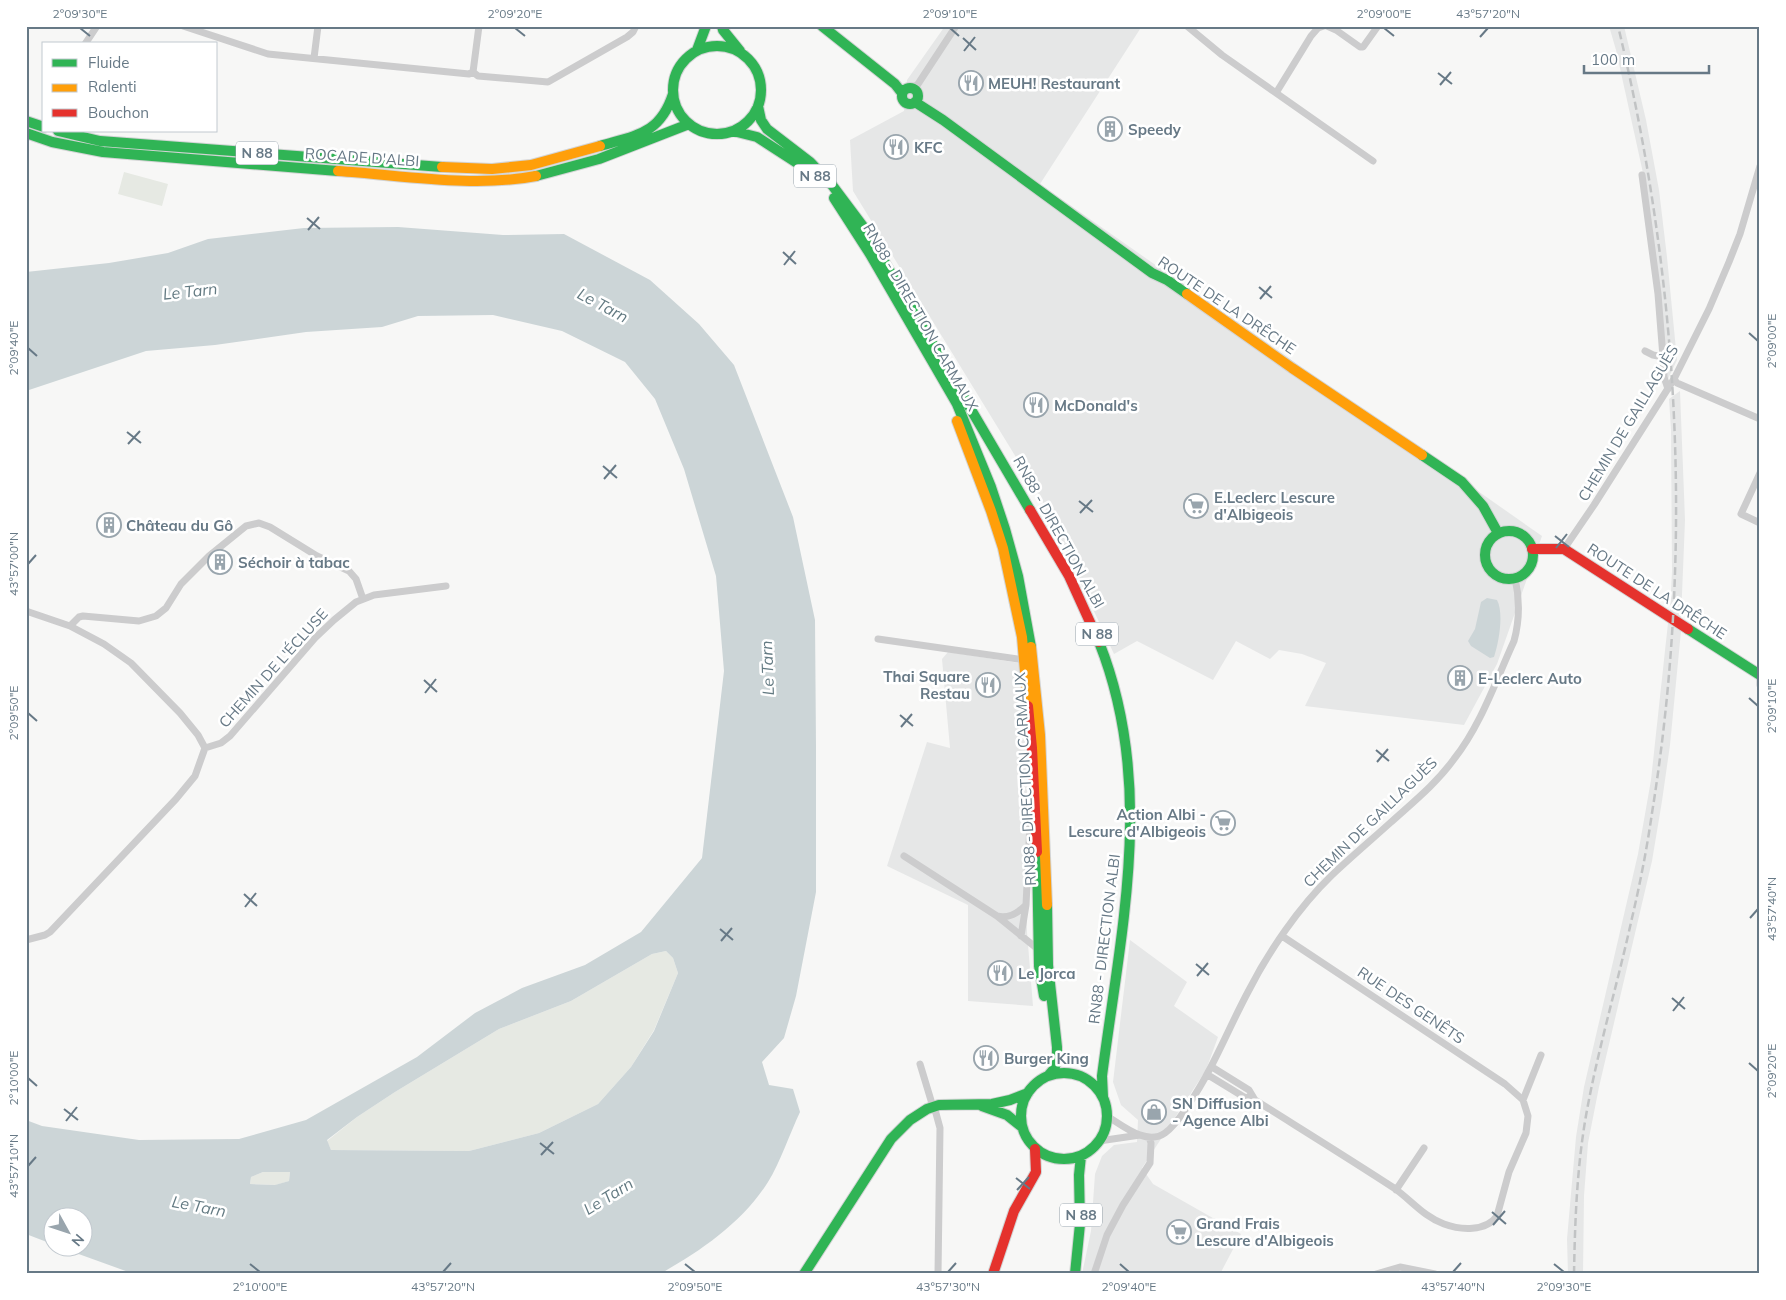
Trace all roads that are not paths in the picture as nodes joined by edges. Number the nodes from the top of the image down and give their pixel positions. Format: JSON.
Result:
{"nodes":[{"id":1,"x":96,"y":26,"type":"edge"},
{"id":2,"x":184,"y":26,"type":"edge"},
{"id":3,"x":318,"y":26,"type":"edge"},
{"id":4,"x":479,"y":26,"type":"edge"},
{"id":5,"x":636,"y":26,"type":"edge"},
{"id":6,"x":706,"y":26,"type":"edge"},
{"id":7,"x":722,"y":26,"type":"edge"},
{"id":8,"x":822,"y":26,"type":"edge"},
{"id":9,"x":956,"y":26,"type":"edge"},
{"id":10,"x":1187,"y":26,"type":"edge"},
{"id":11,"x":1325,"y":26,"type":"edge"},
{"id":12,"x":1378,"y":26,"type":"edge"},
{"id":13,"x":86,"y":42,"type":"edge"},
{"id":14,"x":697,"y":50,"type":"junction"},
{"id":15,"x":741,"y":53,"type":"junction"},
{"id":16,"x":314,"y":58,"type":"junction"},
{"id":17,"x":474,"y":72,"type":"junction"},
{"id":18,"x":913,"y":88,"type":"junction"},
{"id":19,"x":902,"y":93,"type":"junction"},
{"id":20,"x":1276,"y":93,"type":"junction"},
{"id":21,"x":673,"y":94,"type":"junction"},
{"id":22,"x":916,"y":101,"type":"junction"},
{"id":23,"x":758,"y":106,"type":"junction"},
{"id":24,"x":26,"y":121,"type":"edge"},
{"id":25,"x":689,"y":124,"type":"junction"},
{"id":26,"x":42,"y":126,"type":"edge"},
{"id":27,"x":733,"y":131,"type":"junction"},
{"id":28,"x":62,"y":132,"type":"edge"},
{"id":29,"x":26,"y":133,"type":"edge"},
{"id":30,"x":1373,"y":161,"type":"dead end"},
{"id":31,"x":1760,"y":166,"type":"edge"},
{"id":32,"x":1642,"y":175,"type":"dead end"},
{"id":33,"x":1645,"y":352,"type":"dead end"},
{"id":34,"x":1663,"y":357,"type":"junction"},
{"id":35,"x":942,"y":376,"type":"junction"},
{"id":36,"x":1674,"y":379,"type":"junction"},
{"id":37,"x":1668,"y":389,"type":"junction"},
{"id":38,"x":1760,"y":419,"type":"edge"},
{"id":39,"x":1760,"y":473,"type":"edge"},
{"id":40,"x":1760,"y":523,"type":"edge"},
{"id":41,"x":1498,"y":533,"type":"junction"},
{"id":42,"x":1532,"y":549,"type":"junction"},
{"id":43,"x":1564,"y":549,"type":"junction"},
{"id":44,"x":1515,"y":578,"type":"junction"},
{"id":45,"x":446,"y":586,"type":"dead end"},
{"id":46,"x":363,"y":598,"type":"junction"},
{"id":47,"x":26,"y":611,"type":"edge"},
{"id":48,"x":70,"y":626,"type":"junction"},
{"id":49,"x":878,"y":638,"type":"dead end"},
{"id":50,"x":1025,"y":660,"type":"junction"},
{"id":51,"x":1760,"y":675,"type":"edge"},
{"id":52,"x":1760,"y":680,"type":"edge"},
{"id":53,"x":1760,"y":685,"type":"edge"},
{"id":54,"x":205,"y":748,"type":"junction"},
{"id":55,"x":1033,"y":778,"type":"junction"},
{"id":56,"x":904,"y":856,"type":"dead end"},
{"id":57,"x":1026,"y":905,"type":"junction"},
{"id":58,"x":996,"y":916,"type":"junction"},
{"id":59,"x":1021,"y":936,"type":"junction"},
{"id":60,"x":1282,"y":936,"type":"junction"},
{"id":61,"x":26,"y":940,"type":"edge"},
{"id":62,"x":1039,"y":950,"type":"junction"},
{"id":63,"x":1055,"y":1037,"type":"junction"},
{"id":64,"x":1541,"y":1055,"type":"dead end"},
{"id":65,"x":920,"y":1064,"type":"dead end"},
{"id":66,"x":1212,"y":1067,"type":"junction"},
{"id":67,"x":1208,"y":1075,"type":"junction"},
{"id":68,"x":1048,"y":1076,"type":"junction"},
{"id":69,"x":1028,"y":1093,"type":"junction"},
{"id":70,"x":1103,"y":1098,"type":"junction"},
{"id":71,"x":1255,"y":1100,"type":"junction"},
{"id":72,"x":1523,"y":1100,"type":"junction"},
{"id":73,"x":979,"y":1105,"type":"junction"},
{"id":74,"x":933,"y":1107,"type":"junction"},
{"id":75,"x":1107,"y":1116,"type":"junction"},
{"id":76,"x":1022,"y":1127,"type":"junction"},
{"id":77,"x":1140,"y":1135,"type":"junction"},
{"id":78,"x":1149,"y":1138,"type":"junction"},
{"id":79,"x":1099,"y":1141,"type":"junction"},
{"id":80,"x":1424,"y":1148,"type":"dead end"},
{"id":81,"x":1035,"y":1149,"type":"junction"},
{"id":82,"x":1081,"y":1156,"type":"junction"},
{"id":83,"x":1396,"y":1190,"type":"junction"},
{"id":84,"x":804,"y":1274,"type":"edge"},
{"id":85,"x":938,"y":1274,"type":"edge"},
{"id":86,"x":993,"y":1274,"type":"edge"},
{"id":87,"x":1075,"y":1274,"type":"edge"},
{"id":88,"x":1094,"y":1274,"type":"edge"},
{"id":89,"x":1376,"y":1274,"type":"edge"},
{"id":90,"x":1435,"y":1274,"type":"edge"}],
"edges":[{"from":1,"to":13,"type":"street"},
{"from":2,"to":16,"type":"street"},
{"from":3,"to":16,"type":"street"},
{"from":4,"to":17,"type":"street"},
{"from":5,"to":17,"type":"street"},
{"from":6,"to":14,"type":"main road"},
{"from":7,"to":15,"type":"main road"},
{"from":8,"to":19,"type":"main road"},
{"from":9,"to":18,"type":"street"},
{"from":10,"to":20,"type":"street"},
{"from":11,"to":12,"type":"street"},
{"from":11,"to":20,"type":"street"},
{"from":14,"to":15,"type":"main road"},
{"from":14,"to":21,"type":"main road"},
{"from":15,"to":23,"type":"main road"},
{"from":16,"to":17,"type":"street"},
{"from":18,"to":19,"type":"main road"},
{"from":18,"to":22,"type":"main road"},
{"from":19,"to":22,"type":"main road"},
{"from":20,"to":30,"type":"street"},
{"from":21,"to":25,"type":"main road"},
{"from":21,"to":28,"type":"main road","name":"ROCADE D'ALBI","number":"N 88"},
{"from":22,"to":41,"type":"main road","name":"ROUTE DE LA DRÊCHE"},
{"from":23,"to":27,"type":"main road"},
{"from":23,"to":70,"type":"main road","name":"RN88 - DIRECTION ALBI","number":"N 88"},
{"from":24,"to":26,"type":"main road"},
{"from":25,"to":27,"type":"main road"},
{"from":25,"to":29,"type":"main road","name":"ROCADE D'ALBI","number":"N 88"},
{"from":27,"to":35,"type":"main road","name":"RN88 - DIRECTION CARMAUX","number":"N 88"},
{"from":31,"to":36,"type":"street","name":"CHEMIN DE GAILLAGUÈS"},
{"from":32,"to":34,"type":"street"},
{"from":33,"to":34,"type":"street"},
{"from":34,"to":37,"type":"street"},
{"from":35,"to":50,"type":"main road"},
{"from":35,"to":63,"type":"main road","name":"RN88 - DIRECTION CARMAUX","number":"N 88"},
{"from":36,"to":37,"type":"street","name":"CHEMIN DE GAILLAGUÈS"},
{"from":36,"to":38,"type":"street"},
{"from":37,"to":43,"type":"street","name":"CHEMIN DE GAILLAGUÈS"},
{"from":39,"to":40,"type":"street"},
{"from":41,"to":42,"type":"main road"},
{"from":41,"to":44,"type":"main road"},
{"from":42,"to":43,"type":"main road","name":"ROUTE DE LA DRÊCHE"},
{"from":42,"to":44,"type":"main road"},
{"from":43,"to":51,"type":"main road","name":"ROUTE DE LA DRÊCHE"},
{"from":44,"to":60,"type":"street","name":"CHEMIN DE GAILLAGUÈS"},
{"from":45,"to":46,"type":"street","name":"CHEMIN DE L'ÉCLUSE"},
{"from":46,"to":48,"type":"street"},
{"from":46,"to":54,"type":"street","name":"CHEMIN DE L'ÉCLUSE"},
{"from":47,"to":48,"type":"street"},
{"from":48,"to":54,"type":"street"},
{"from":49,"to":50,"type":"street"},
{"from":50,"to":55,"type":"main road"},
{"from":52,"to":53,"type":"street"},
{"from":54,"to":61,"type":"street"},
{"from":55,"to":57,"type":"street"},
{"from":55,"to":62,"type":"main road"},
{"from":56,"to":58,"type":"street"},
{"from":57,"to":58,"type":"street"},
{"from":57,"to":59,"type":"street"},
{"from":58,"to":59,"type":"street"},
{"from":59,"to":62,"type":"street"},
{"from":60,"to":66,"type":"street","name":"CHEMIN DE GAILLAGUÈS"},
{"from":60,"to":72,"type":"street","name":"RUE DES GENÊTS"},
{"from":62,"to":63,"type":"main road"},
{"from":63,"to":68,"type":"main road","name":"RN88 - DIRECTION CARMAUX","number":"N 88"},
{"from":64,"to":72,"type":"street"},
{"from":65,"to":74,"type":"street"},
{"from":66,"to":67,"type":"street","name":"CHEMIN DE GAILLAGUÈS"},
{"from":66,"to":71,"type":"street"},
{"from":67,"to":71,"type":"street"},
{"from":67,"to":78,"type":"street","name":"CHEMIN DE GAILLAGUÈS"},
{"from":68,"to":69,"type":"main road"},
{"from":68,"to":70,"type":"main road"},
{"from":69,"to":73,"type":"main road"},
{"from":69,"to":76,"type":"main road"},
{"from":70,"to":75,"type":"main road"},
{"from":71,"to":83,"type":"street"},
{"from":72,"to":83,"type":"street"},
{"from":73,"to":74,"type":"main road"},
{"from":73,"to":76,"type":"main road"},
{"from":74,"to":84,"type":"main road"},
{"from":74,"to":85,"type":"street"},
{"from":75,"to":77,"type":"street"},
{"from":75,"to":79,"type":"main road"},
{"from":76,"to":81,"type":"main road"},
{"from":77,"to":78,"type":"street"},
{"from":77,"to":79,"type":"street"},
{"from":78,"to":88,"type":"street"},
{"from":79,"to":82,"type":"main road"},
{"from":80,"to":83,"type":"street"},
{"from":81,"to":82,"type":"main road"},
{"from":81,"to":86,"type":"main road"},
{"from":82,"to":87,"type":"main road","number":"N 88"},
{"from":89,"to":90,"type":"street"}]}
